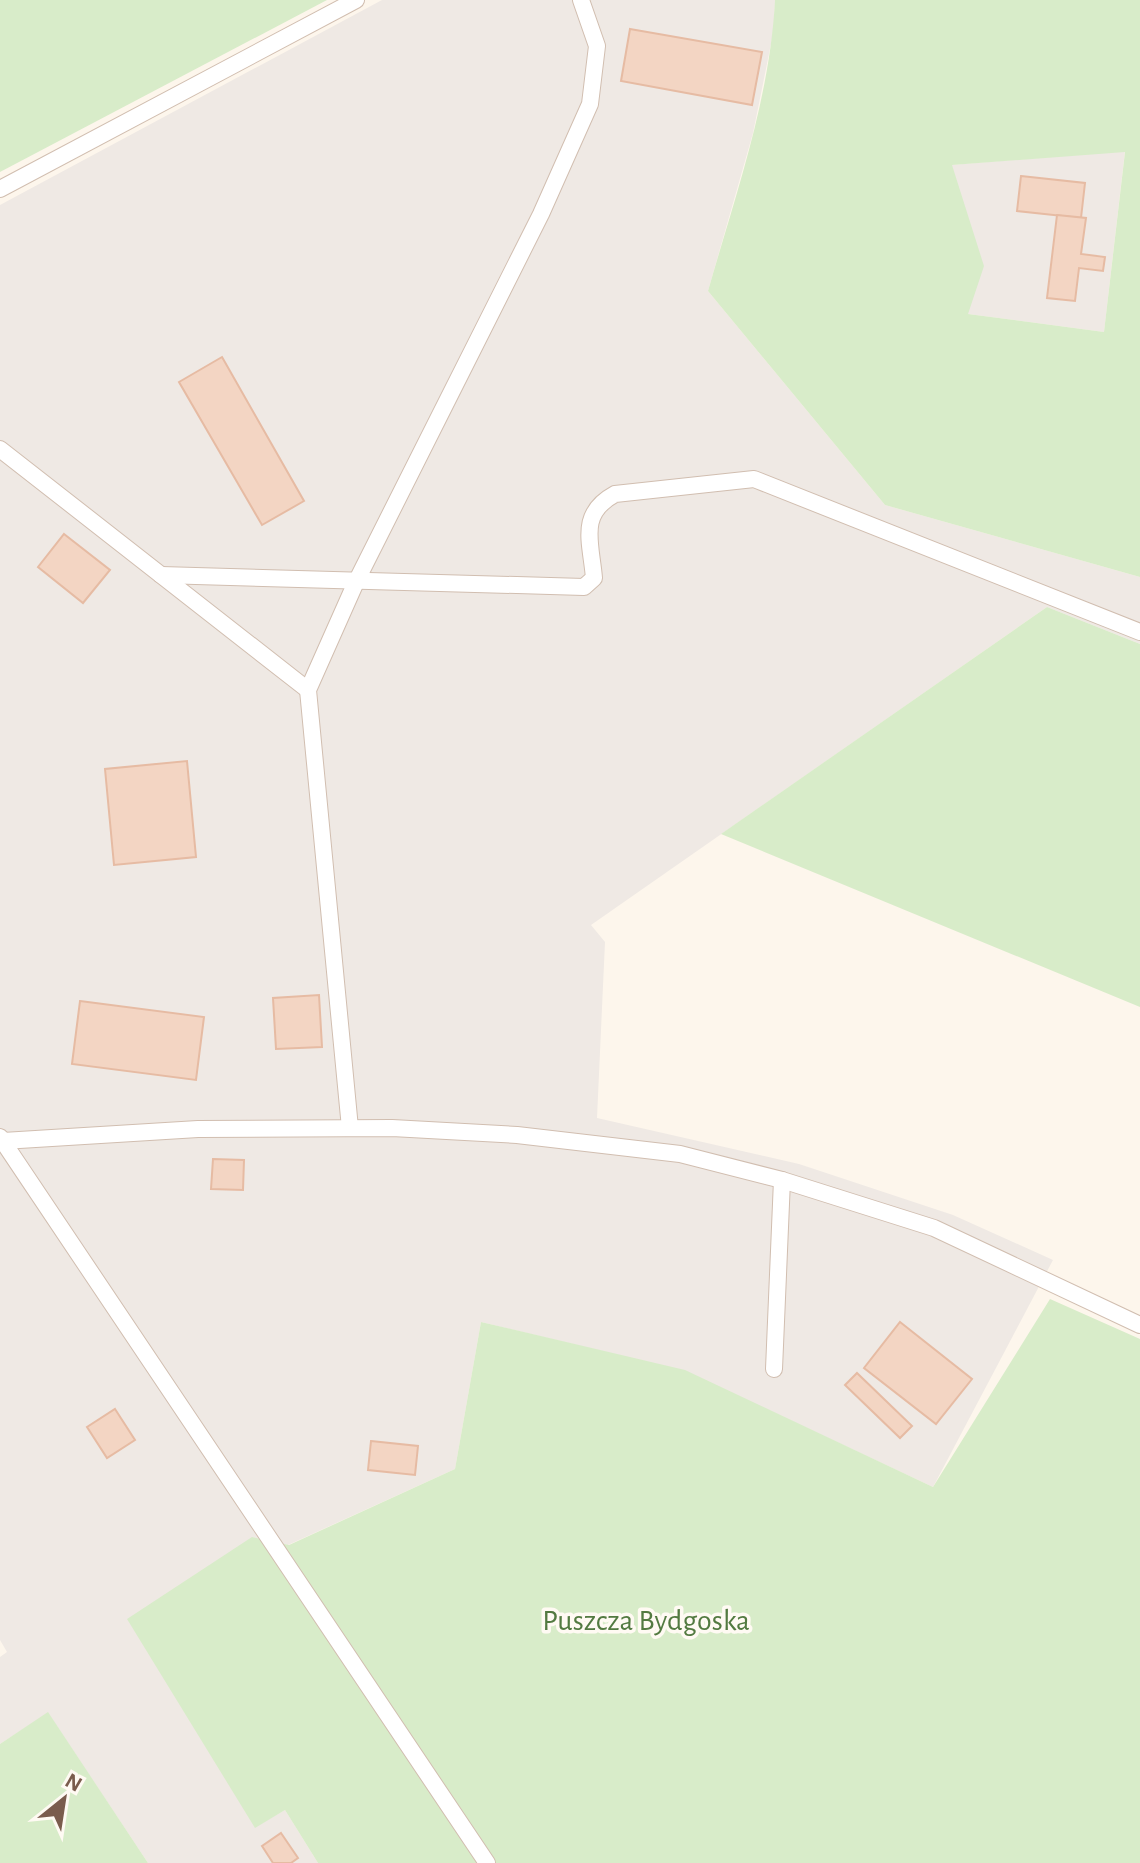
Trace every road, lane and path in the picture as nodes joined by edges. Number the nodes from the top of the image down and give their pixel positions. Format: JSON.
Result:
{"nodes":[{"id":1,"x":356,"y":0,"type":"edge"},
{"id":2,"x":581,"y":0,"type":"edge"},
{"id":3,"x":0,"y":189,"type":"edge"},
{"id":4,"x":0,"y":449,"type":"edge"},
{"id":5,"x":161,"y":575,"type":"junction"},
{"id":6,"x":356,"y":582,"type":"junction"},
{"id":7,"x":1140,"y":632,"type":"edge"},
{"id":8,"x":308,"y":690,"type":"junction"},
{"id":9,"x":350,"y":1128,"type":"junction"},
{"id":10,"x":2,"y":1139,"type":"edge"},
{"id":11,"x":782,"y":1180,"type":"junction"},
{"id":12,"x":1140,"y":1325,"type":"edge"},
{"id":13,"x":774,"y":1369,"type":"dead end"},
{"id":14,"x":487,"y":1863,"type":"edge"}],
"edges":[{"from":1,"to":3,"type":"lane"},
{"from":2,"to":6,"type":"lane"},
{"from":4,"to":5,"type":"lane"},
{"from":5,"to":6,"type":"lane"},
{"from":5,"to":8,"type":"lane"},
{"from":6,"to":7,"type":"lane"},
{"from":6,"to":8,"type":"lane"},
{"from":8,"to":9,"type":"lane"},
{"from":9,"to":10,"type":"lane"},
{"from":9,"to":11,"type":"lane"},
{"from":10,"to":14,"type":"lane"},
{"from":11,"to":12,"type":"lane"},
{"from":11,"to":13,"type":"lane"}]}
